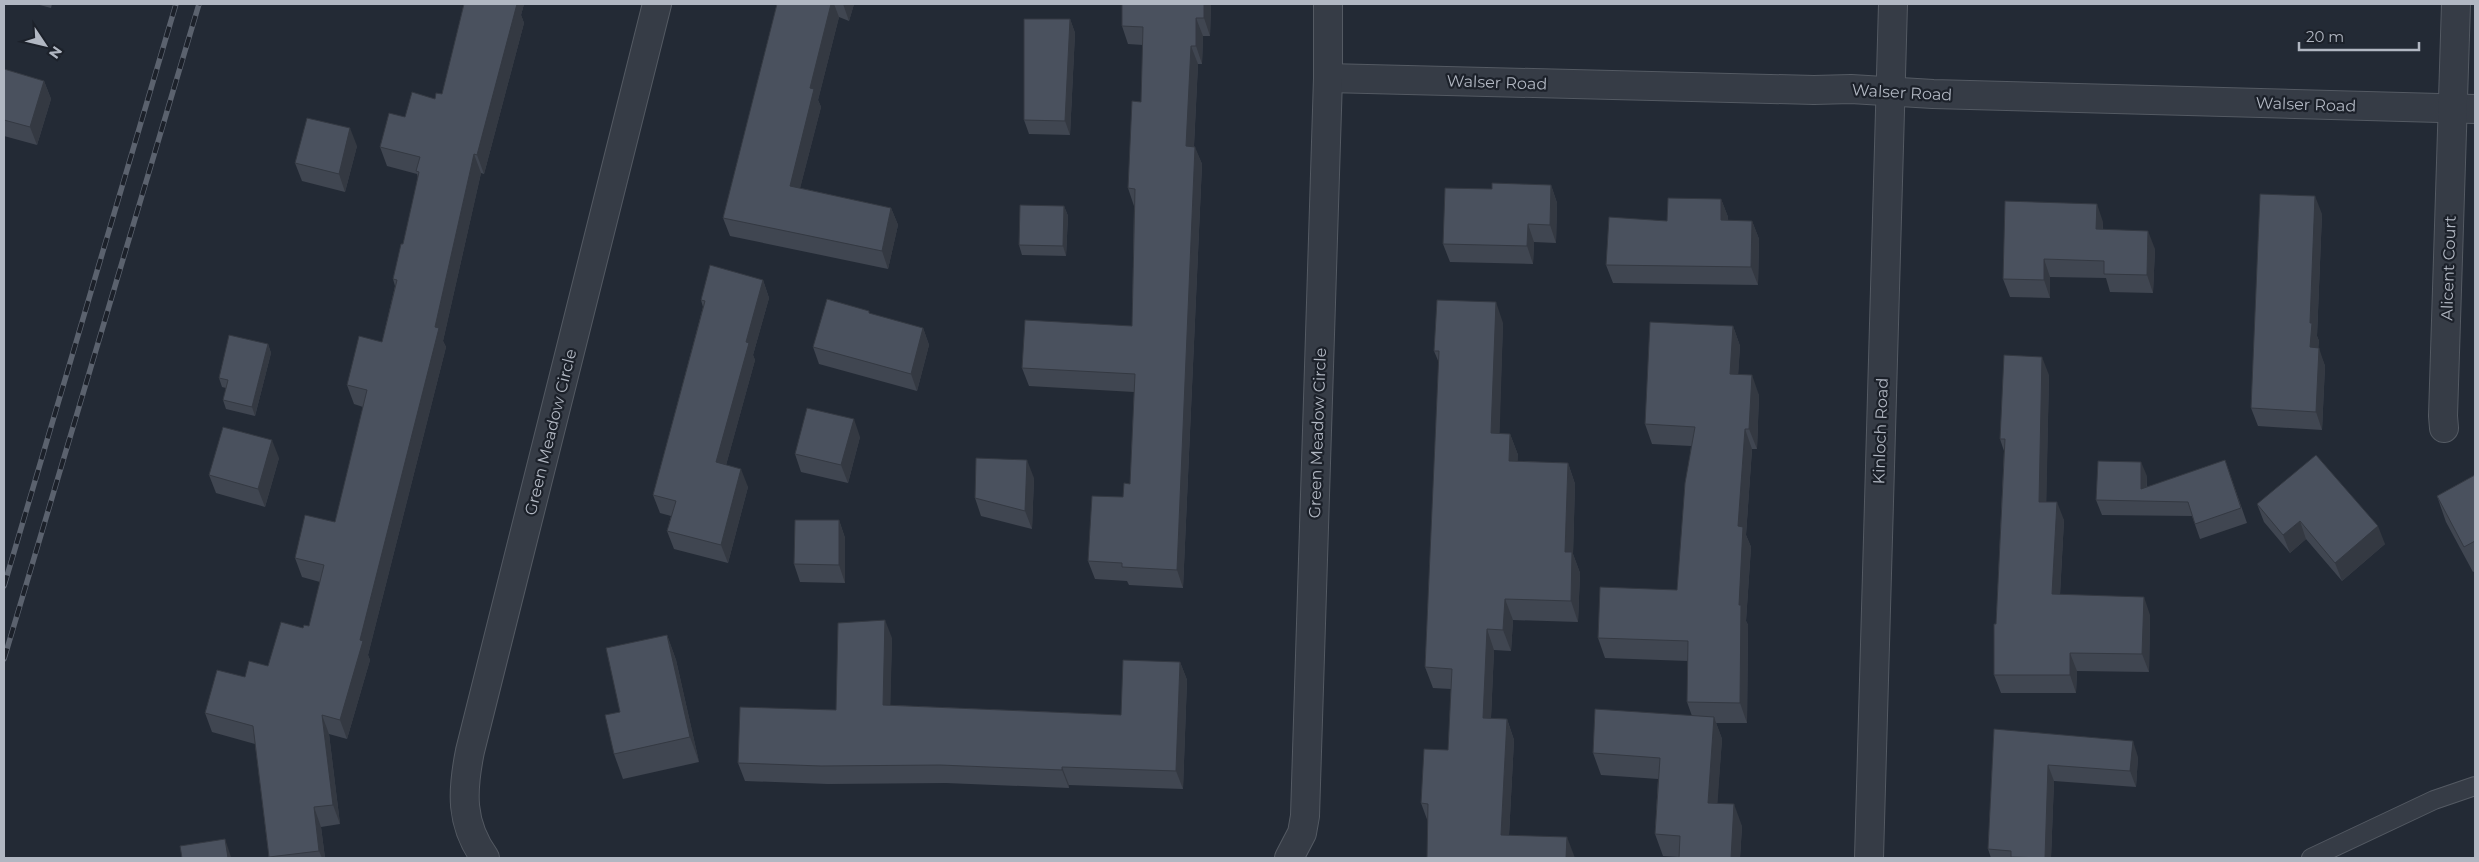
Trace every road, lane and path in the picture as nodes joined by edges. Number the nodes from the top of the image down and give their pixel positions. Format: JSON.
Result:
{"nodes":[{"id":1,"x":657,"y":4,"type":"edge"},
{"id":2,"x":1328,"y":4,"type":"edge"},
{"id":3,"x":1893,"y":4,"type":"edge"},
{"id":4,"x":2456,"y":4,"type":"edge"},
{"id":5,"x":1328,"y":78,"type":"junction"},
{"id":6,"x":1891,"y":91,"type":"junction"},
{"id":7,"x":2464,"y":108,"type":"edge"},
{"id":8,"x":2444,"y":428,"type":"dead end"},
{"id":9,"x":2475,"y":786,"type":"edge"},
{"id":10,"x":485,"y":858,"type":"edge"},
{"id":11,"x":1289,"y":858,"type":"edge"},
{"id":12,"x":1869,"y":858,"type":"edge"},
{"id":13,"x":2311,"y":858,"type":"edge"}],
"edges":[{"from":1,"to":10,"type":"street","name":"Green Meadow Circle"},
{"from":2,"to":5,"type":"street","name":"Green Meadow Circle"},
{"from":3,"to":6,"type":"street","name":"Kinloch Road"},
{"from":4,"to":7,"type":"street","name":"Alicent Court"},
{"from":5,"to":6,"type":"street","name":"Walser Road"},
{"from":5,"to":11,"type":"street","name":"Green Meadow Circle"},
{"from":6,"to":7,"type":"street","name":"Walser Road"},
{"from":6,"to":12,"type":"street","name":"Kinloch Road"},
{"from":7,"to":8,"type":"street","name":"Alicent Court"},
{"from":9,"to":13,"type":"lane"}]}
